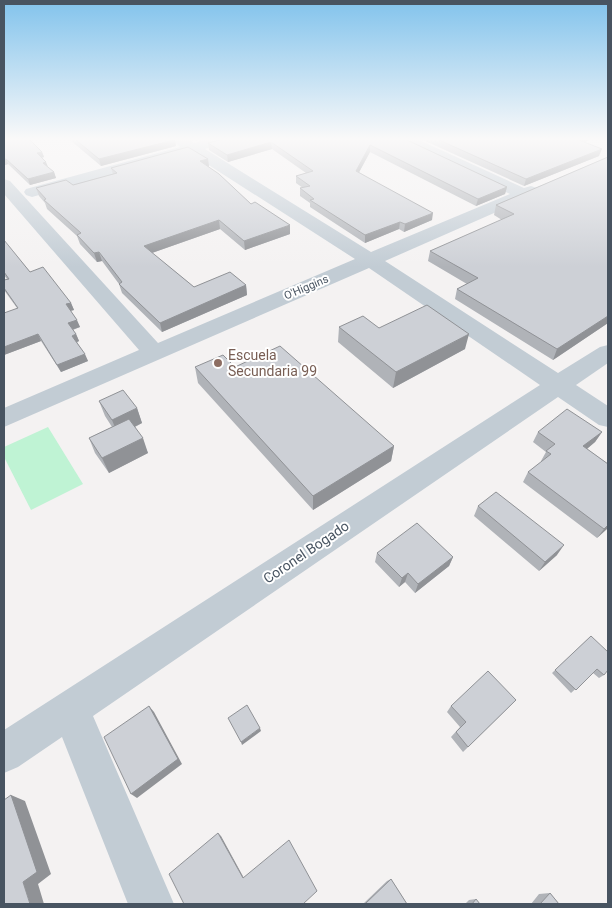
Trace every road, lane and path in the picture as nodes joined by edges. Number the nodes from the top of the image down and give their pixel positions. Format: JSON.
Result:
{"nodes":[{"id":1,"x":47,"y":182,"type":"edge"},
{"id":2,"x":247,"y":182,"type":"edge"},
{"id":3,"x":499,"y":182,"type":"edge"},
{"id":4,"x":550,"y":183,"type":"edge"},
{"id":5,"x":8,"y":193,"type":"edge"},
{"id":6,"x":524,"y":194,"type":"junction"},
{"id":7,"x":370,"y":260,"type":"junction"},
{"id":8,"x":608,"y":352,"type":"edge"},
{"id":9,"x":154,"y":353,"type":"junction"},
{"id":10,"x":558,"y":385,"type":"junction"},
{"id":11,"x":4,"y":418,"type":"edge"},
{"id":12,"x":608,"y":418,"type":"edge"},
{"id":13,"x":70,"y":709,"type":"junction"},
{"id":14,"x":4,"y":753,"type":"edge"},
{"id":15,"x":151,"y":904,"type":"edge"}],
"edges":[{"from":1,"to":5,"type":"street"},
{"from":2,"to":7,"type":"street"},
{"from":3,"to":6,"type":"street"},
{"from":4,"to":6,"type":"street","name":"O'Higgins"},
{"from":5,"to":9,"type":"street"},
{"from":6,"to":7,"type":"street","name":"O'Higgins"},
{"from":7,"to":9,"type":"street","name":"O'Higgins"},
{"from":7,"to":10,"type":"street"},
{"from":8,"to":10,"type":"street","name":"Coronel Bogado"},
{"from":9,"to":11,"type":"street","name":"O'Higgins"},
{"from":10,"to":12,"type":"street"},
{"from":10,"to":13,"type":"street","name":"Coronel Bogado"},
{"from":13,"to":14,"type":"street","name":"Coronel Bogado"},
{"from":13,"to":15,"type":"street"}]}
